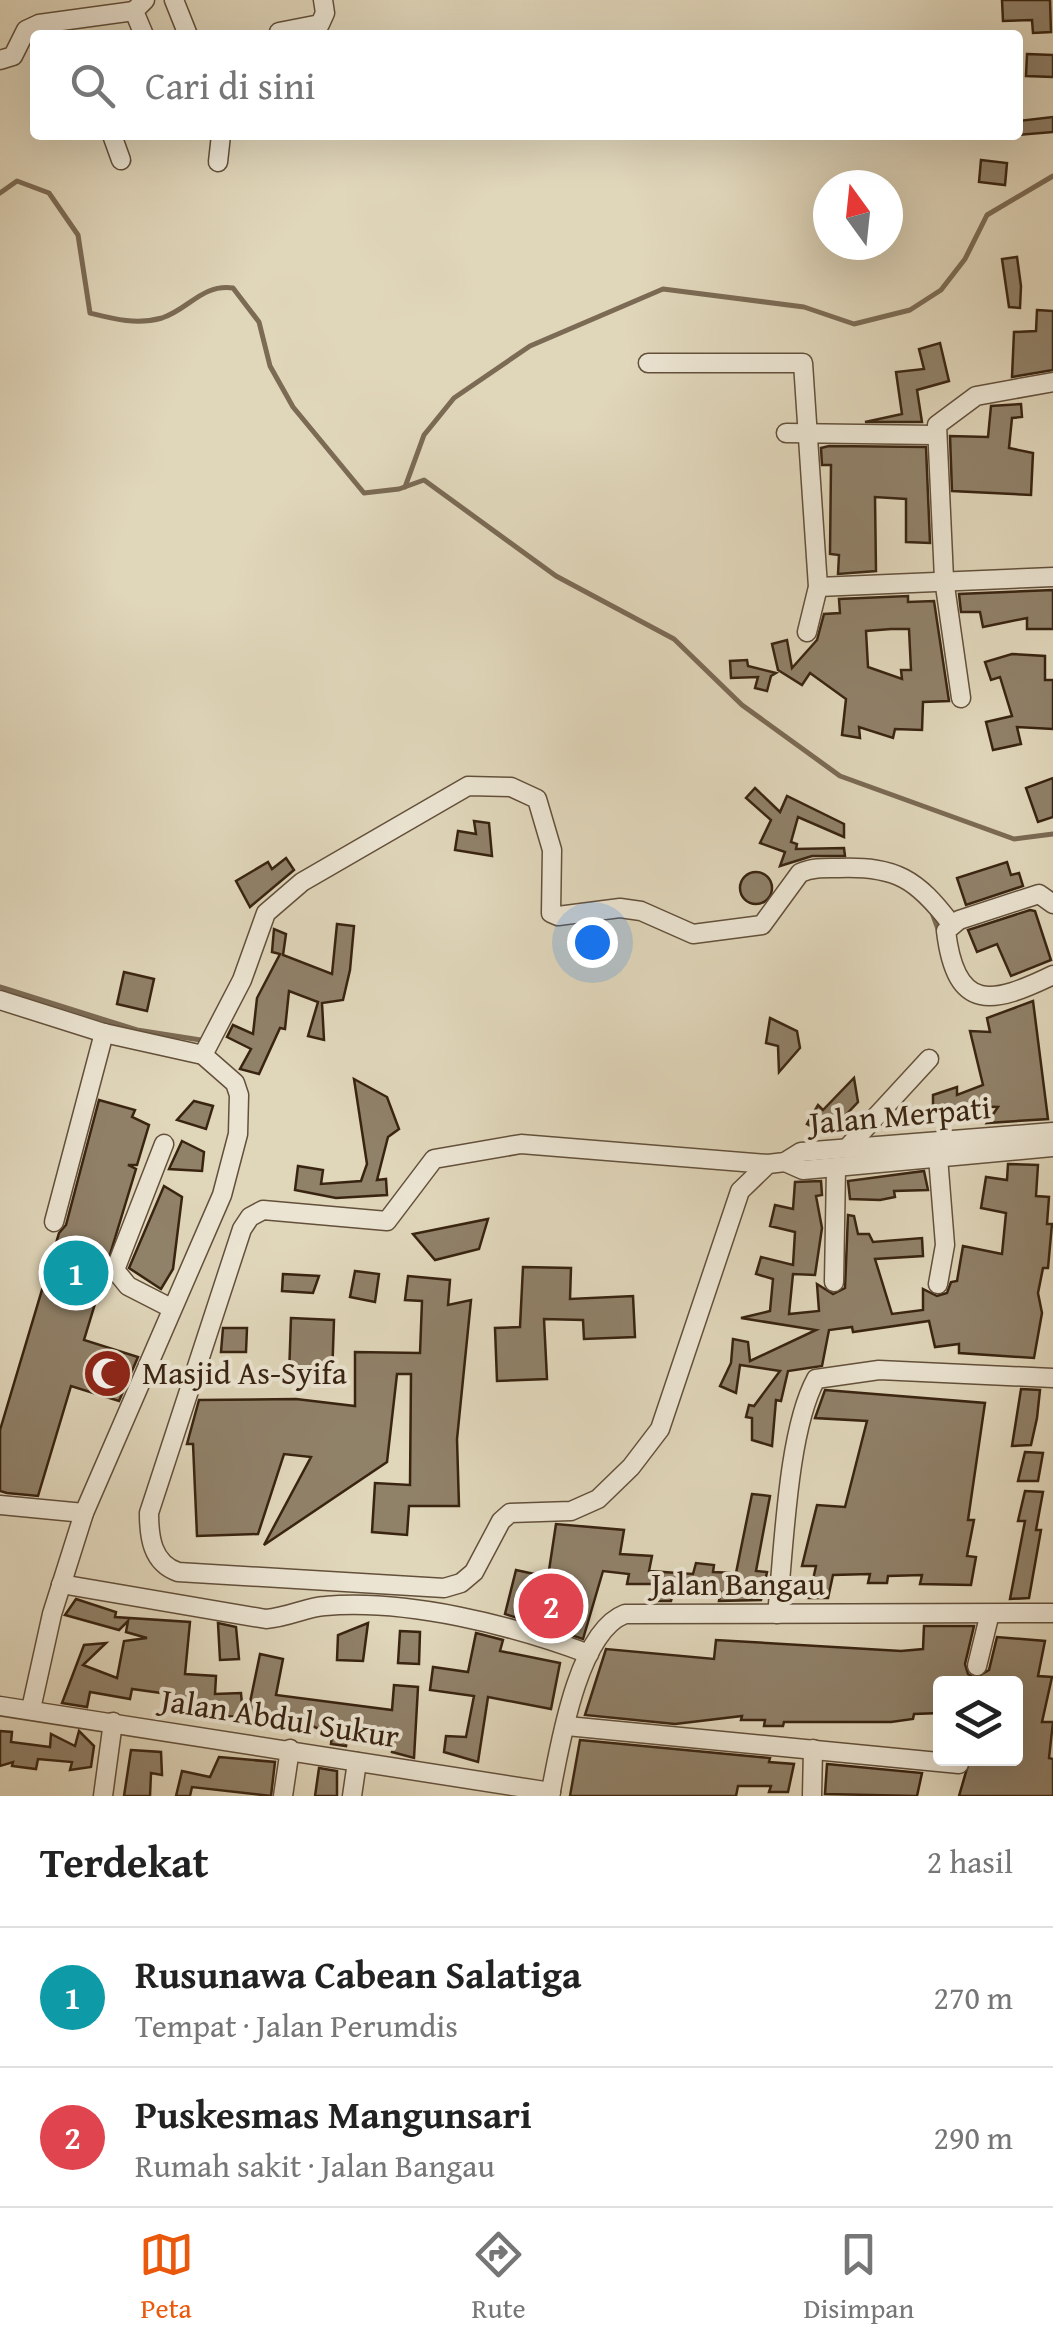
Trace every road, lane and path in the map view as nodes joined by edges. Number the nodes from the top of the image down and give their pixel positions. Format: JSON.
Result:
{"nodes":[{"id":1,"x":174,"y":0,"type":"edge"},
{"id":2,"x":322,"y":0,"type":"edge"},
{"id":3,"x":139,"y":5,"type":"edge"},
{"id":4,"x":71,"y":27,"type":"edge"},
{"id":5,"x":143,"y":30,"type":"edge"},
{"id":6,"x":186,"y":30,"type":"edge"},
{"id":7,"x":289,"y":30,"type":"edge"},
{"id":8,"x":0,"y":60,"type":"edge"},
{"id":9,"x":114,"y":140,"type":"edge"},
{"id":10,"x":220,"y":140,"type":"edge"},
{"id":11,"x":121,"y":160,"type":"dead end"},
{"id":12,"x":218,"y":162,"type":"dead end"},
{"id":13,"x":648,"y":362,"type":"dead end"},
{"id":14,"x":1053,"y":382,"type":"edge"},
{"id":15,"x":786,"y":432,"type":"dead end"},
{"id":16,"x":811,"y":432,"type":"junction"},
{"id":17,"x":935,"y":434,"type":"junction"},
{"id":18,"x":1053,"y":577,"type":"edge"},
{"id":19,"x":944,"y":580,"type":"junction"},
{"id":20,"x":818,"y":587,"type":"junction"},
{"id":21,"x":807,"y":632,"type":"dead end"},
{"id":22,"x":961,"y":698,"type":"dead end"},
{"id":23,"x":1053,"y":904,"type":"edge"},
{"id":24,"x":951,"y":924,"type":"junction"},
{"id":25,"x":1053,"y":975,"type":"edge"},
{"id":26,"x":0,"y":1000,"type":"edge"},
{"id":27,"x":104,"y":1033,"type":"junction"},
{"id":28,"x":208,"y":1046,"type":"junction"},
{"id":29,"x":929,"y":1059,"type":"dead end"},
{"id":30,"x":1053,"y":1132,"type":"edge"},
{"id":31,"x":164,"y":1144,"type":"dead end"},
{"id":32,"x":1053,"y":1146,"type":"edge"},
{"id":33,"x":847,"y":1148,"type":"junction"},
{"id":34,"x":938,"y":1157,"type":"junction"},
{"id":35,"x":776,"y":1163,"type":"junction"},
{"id":36,"x":836,"y":1168,"type":"junction"},
{"id":37,"x":54,"y":1222,"type":"dead end"},
{"id":38,"x":834,"y":1282,"type":"dead end"},
{"id":39,"x":938,"y":1284,"type":"dead end"},
{"id":40,"x":170,"y":1308,"type":"junction"},
{"id":41,"x":1053,"y":1378,"type":"edge"},
{"id":42,"x":0,"y":1505,"type":"edge"},
{"id":43,"x":84,"y":1513,"type":"junction"},
{"id":44,"x":61,"y":1584,"type":"junction"},
{"id":45,"x":1053,"y":1613,"type":"edge"},
{"id":46,"x":777,"y":1614,"type":"junction"},
{"id":47,"x":989,"y":1616,"type":"junction"},
{"id":48,"x":589,"y":1654,"type":"junction"},
{"id":49,"x":977,"y":1666,"type":"dead end"},
{"id":50,"x":0,"y":1706,"type":"edge"},
{"id":51,"x":31,"y":1709,"type":"junction"},
{"id":52,"x":114,"y":1722,"type":"junction"},
{"id":53,"x":567,"y":1726,"type":"junction"},
{"id":54,"x":290,"y":1749,"type":"junction"},
{"id":55,"x":813,"y":1749,"type":"junction"},
{"id":56,"x":933,"y":1760,"type":"edge"},
{"id":57,"x":357,"y":1762,"type":"junction"},
{"id":58,"x":550,"y":1794,"type":"edge"},
{"id":59,"x":103,"y":1796,"type":"edge"},
{"id":60,"x":283,"y":1796,"type":"edge"},
{"id":61,"x":352,"y":1796,"type":"edge"},
{"id":62,"x":812,"y":1796,"type":"edge"}],
"edges":[{"from":1,"to":6,"type":"street"},
{"from":2,"to":7,"type":"street"},
{"from":3,"to":4,"type":"street"},
{"from":3,"to":5,"type":"street"},
{"from":4,"to":8,"type":"street"},
{"from":9,"to":11,"type":"street"},
{"from":10,"to":12,"type":"street"},
{"from":13,"to":16,"type":"street"},
{"from":14,"to":17,"type":"street"},
{"from":15,"to":16,"type":"street"},
{"from":16,"to":17,"type":"street"},
{"from":16,"to":20,"type":"street"},
{"from":17,"to":19,"type":"street"},
{"from":18,"to":19,"type":"street"},
{"from":19,"to":20,"type":"street"},
{"from":19,"to":22,"type":"street"},
{"from":20,"to":21,"type":"street"},
{"from":23,"to":24,"type":"street"},
{"from":24,"to":25,"type":"street"},
{"from":24,"to":28,"type":"street"},
{"from":26,"to":27,"type":"street"},
{"from":27,"to":28,"type":"street"},
{"from":27,"to":37,"type":"street"},
{"from":28,"to":40,"type":"street"},
{"from":29,"to":33,"type":"street"},
{"from":30,"to":33,"type":"street","name":"Jalan Merpati"},
{"from":31,"to":40,"type":"street"},
{"from":32,"to":34,"type":"street","name":"Jalan Merpati"},
{"from":33,"to":35,"type":"street","name":"Jalan Merpati"},
{"from":34,"to":36,"type":"street","name":"Jalan Merpati"},
{"from":34,"to":39,"type":"street"},
{"from":35,"to":35,"type":"street"},
{"from":35,"to":36,"type":"street","name":"Jalan Merpati"},
{"from":36,"to":38,"type":"street"},
{"from":40,"to":43,"type":"street"},
{"from":41,"to":46,"type":"street"},
{"from":42,"to":43,"type":"street"},
{"from":43,"to":44,"type":"street"},
{"from":44,"to":48,"type":"street"},
{"from":44,"to":51,"type":"street"},
{"from":45,"to":47,"type":"street","name":"Jalan Bangau"},
{"from":46,"to":47,"type":"street","name":"Jalan Bangau"},
{"from":46,"to":48,"type":"street","name":"Jalan Bangau"},
{"from":47,"to":49,"type":"street"},
{"from":48,"to":53,"type":"street","name":"Jalan Bangau"},
{"from":50,"to":51,"type":"street","name":"Jalan Abdul Sukur"},
{"from":51,"to":52,"type":"street","name":"Jalan Abdul Sukur"},
{"from":52,"to":54,"type":"street","name":"Jalan Abdul Sukur"},
{"from":52,"to":59,"type":"street"},
{"from":53,"to":55,"type":"street"},
{"from":53,"to":58,"type":"street","name":"Jalan Bangau"},
{"from":54,"to":57,"type":"street","name":"Jalan Abdul Sukur"},
{"from":54,"to":60,"type":"street"},
{"from":55,"to":56,"type":"street"},
{"from":55,"to":62,"type":"street"},
{"from":57,"to":58,"type":"street","name":"Jalan Abdul Sukur"},
{"from":57,"to":61,"type":"street"}]}
